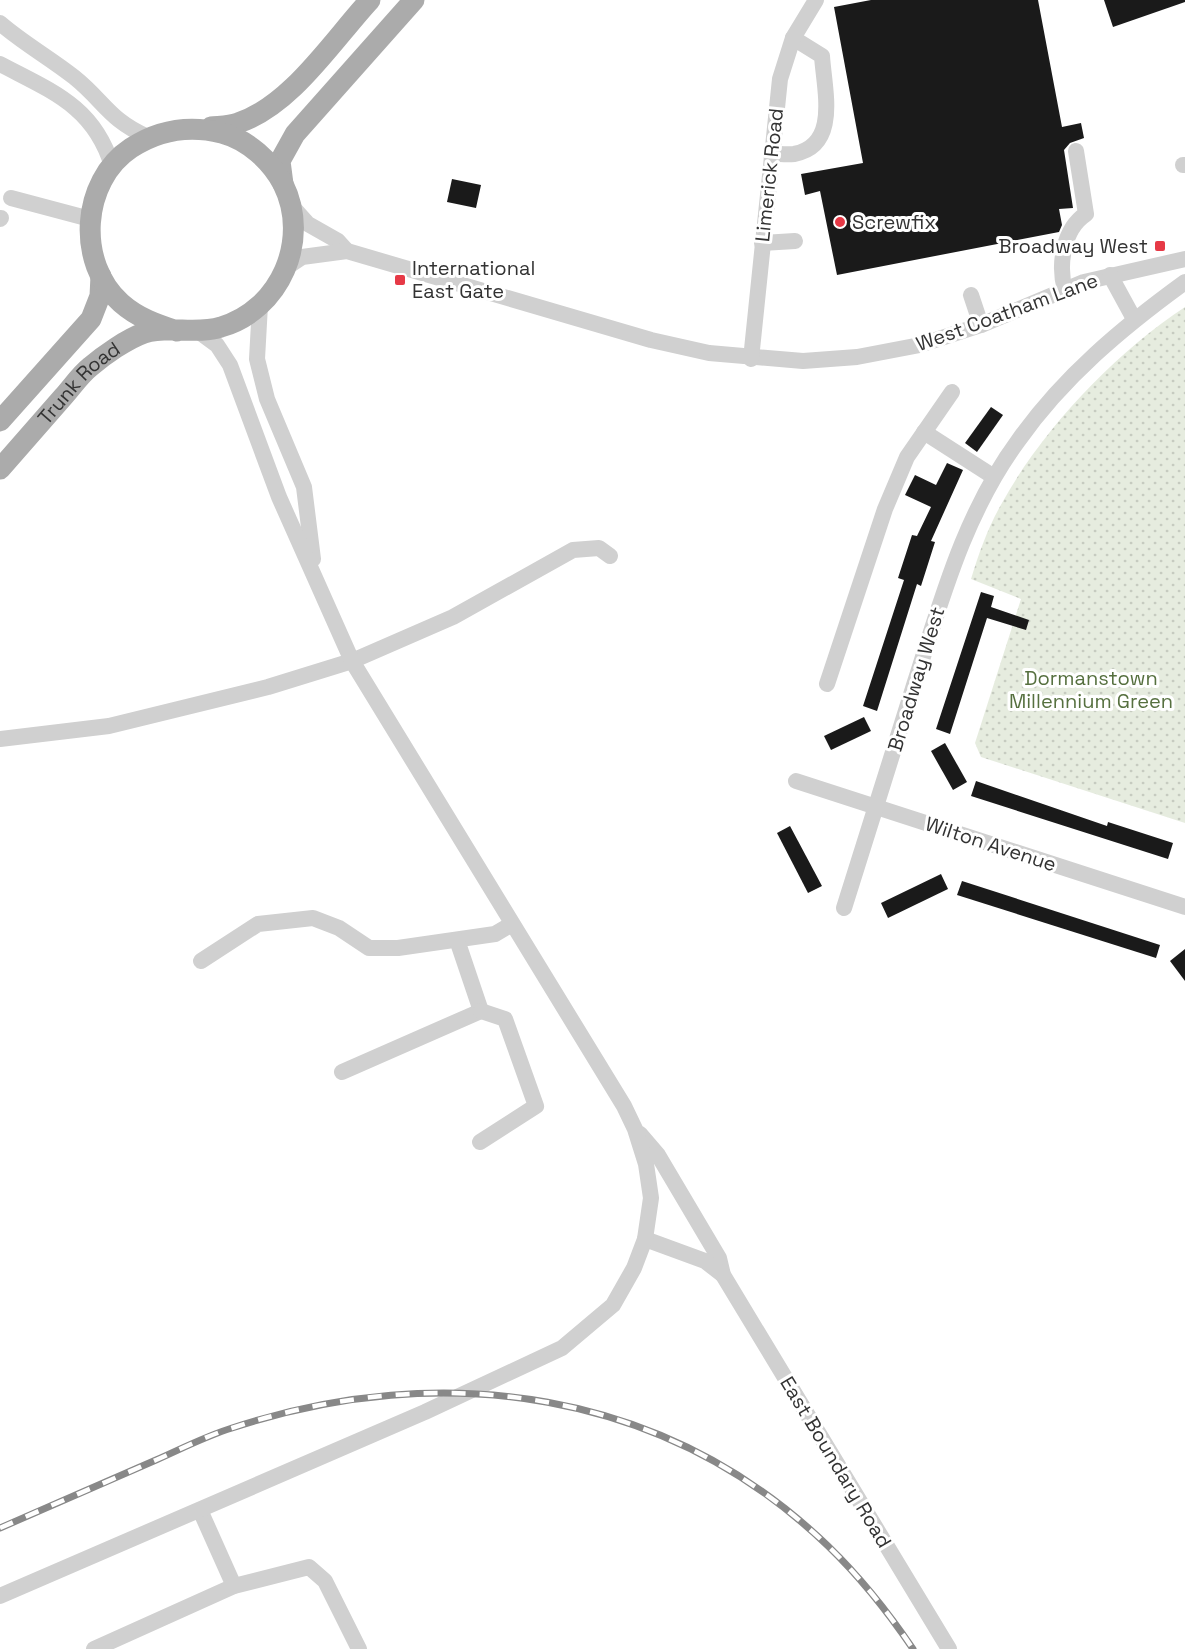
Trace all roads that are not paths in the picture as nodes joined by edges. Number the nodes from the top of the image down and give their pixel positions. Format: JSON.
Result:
{"nodes":[{"id":1,"x":370,"y":0,"type":"edge"},
{"id":2,"x":414,"y":0,"type":"edge"},
{"id":3,"x":816,"y":0,"type":"edge"},
{"id":4,"x":0,"y":23,"type":"edge"},
{"id":5,"x":793,"y":38,"type":"junction"},
{"id":6,"x":0,"y":64,"type":"edge"},
{"id":7,"x":204,"y":128,"type":"junction"},
{"id":8,"x":148,"y":137,"type":"junction"},
{"id":9,"x":1076,"y":152,"type":"dead end"},
{"id":10,"x":770,"y":153,"type":"junction"},
{"id":11,"x":112,"y":166,"type":"junction"},
{"id":12,"x":283,"y":184,"type":"junction"},
{"id":13,"x":11,"y":198,"type":"dead end"},
{"id":14,"x":291,"y":205,"type":"junction"},
{"id":15,"x":90,"y":219,"type":"junction"},
{"id":16,"x":795,"y":241,"type":"dead end"},
{"id":17,"x":762,"y":243,"type":"junction"},
{"id":18,"x":347,"y":251,"type":"junction"},
{"id":19,"x":1181,"y":259,"type":"edge"},
{"id":20,"x":287,"y":267,"type":"junction"},
{"id":21,"x":1110,"y":275,"type":"junction"},
{"id":22,"x":101,"y":276,"type":"junction"},
{"id":23,"x":1185,"y":281,"type":"edge"},
{"id":24,"x":1065,"y":290,"type":"junction"},
{"id":25,"x":971,"y":295,"type":"dead end"},
{"id":26,"x":260,"y":305,"type":"junction"},
{"id":27,"x":1134,"y":319,"type":"junction"},
{"id":28,"x":981,"y":325,"type":"junction"},
{"id":29,"x":188,"y":331,"type":"junction"},
{"id":30,"x":751,"y":359,"type":"junction"},
{"id":31,"x":952,"y":392,"type":"dead end"},
{"id":32,"x":0,"y":421,"type":"edge"},
{"id":33,"x":924,"y":432,"type":"junction"},
{"id":34,"x":0,"y":469,"type":"edge"},
{"id":35,"x":994,"y":477,"type":"junction"},
{"id":36,"x":610,"y":556,"type":"dead end"},
{"id":37,"x":316,"y":577,"type":"junction"},
{"id":38,"x":352,"y":661,"type":"junction"},
{"id":39,"x":827,"y":684,"type":"dead end"},
{"id":40,"x":0,"y":740,"type":"edge"},
{"id":41,"x":796,"y":781,"type":"dead end"},
{"id":42,"x":876,"y":807,"type":"junction"},
{"id":43,"x":1185,"y":907,"type":"edge"},
{"id":44,"x":844,"y":908,"type":"dead end"},
{"id":45,"x":512,"y":924,"type":"junction"},
{"id":46,"x":457,"y":940,"type":"junction"},
{"id":47,"x":201,"y":961,"type":"dead end"},
{"id":48,"x":481,"y":1011,"type":"junction"},
{"id":49,"x":342,"y":1072,"type":"dead end"},
{"id":50,"x":635,"y":1129,"type":"junction"},
{"id":51,"x":480,"y":1142,"type":"dead end"},
{"id":52,"x":645,"y":1239,"type":"junction"},
{"id":53,"x":723,"y":1275,"type":"junction"},
{"id":54,"x":200,"y":1510,"type":"junction"},
{"id":55,"x":234,"y":1586,"type":"junction"},
{"id":56,"x":0,"y":1596,"type":"edge"},
{"id":57,"x":94,"y":1649,"type":"edge"},
{"id":58,"x":359,"y":1649,"type":"edge"},
{"id":59,"x":949,"y":1649,"type":"edge"}],
"edges":[{"from":1,"to":7,"type":"main road"},
{"from":2,"to":12,"type":"main road"},
{"from":3,"to":5,"type":"street","name":"Limerick Road"},
{"from":4,"to":8,"type":"street"},
{"from":5,"to":10,"type":"street","name":"Limerick Road"},
{"from":5,"to":10,"type":"street"},
{"from":6,"to":11,"type":"street"},
{"from":7,"to":8,"type":"main road"},
{"from":7,"to":12,"type":"main road"},
{"from":8,"to":11,"type":"main road"},
{"from":9,"to":24,"type":"street"},
{"from":10,"to":17,"type":"street","name":"Limerick Road"},
{"from":11,"to":15,"type":"main road"},
{"from":12,"to":14,"type":"main road"},
{"from":13,"to":15,"type":"street"},
{"from":14,"to":18,"type":"street","name":"West Coatham Lane"},
{"from":14,"to":20,"type":"main road"},
{"from":15,"to":22,"type":"main road"},
{"from":16,"to":17,"type":"street"},
{"from":17,"to":30,"type":"street","name":"Limerick Road"},
{"from":18,"to":20,"type":"street","name":"West Coatham Lane"},
{"from":18,"to":30,"type":"street","name":"West Coatham Lane"},
{"from":19,"to":21,"type":"street","name":"West Coatham Lane"},
{"from":19,"to":23,"type":"street"},
{"from":20,"to":26,"type":"main road"},
{"from":21,"to":24,"type":"street","name":"West Coatham Lane"},
{"from":21,"to":27,"type":"street"},
{"from":22,"to":29,"type":"main road"},
{"from":22,"to":32,"type":"main road","name":"Trunk Road"},
{"from":23,"to":27,"type":"street","name":"Broadway West"},
{"from":24,"to":28,"type":"street","name":"West Coatham Lane"},
{"from":25,"to":28,"type":"street"},
{"from":26,"to":29,"type":"main road"},
{"from":26,"to":37,"type":"street"},
{"from":27,"to":35,"type":"street","name":"Broadway West"},
{"from":28,"to":30,"type":"street","name":"West Coatham Lane"},
{"from":29,"to":34,"type":"main road","name":"Trunk Road"},
{"from":29,"to":37,"type":"street"},
{"from":31,"to":33,"type":"street"},
{"from":33,"to":35,"type":"street"},
{"from":33,"to":39,"type":"street"},
{"from":35,"to":42,"type":"street","name":"Broadway West"},
{"from":36,"to":38,"type":"street"},
{"from":37,"to":38,"type":"street"},
{"from":38,"to":40,"type":"street"},
{"from":38,"to":45,"type":"street"},
{"from":41,"to":42,"type":"street","name":"Wilton Avenue"},
{"from":42,"to":43,"type":"street","name":"Wilton Avenue"},
{"from":42,"to":44,"type":"street","name":"Broadway West"},
{"from":45,"to":46,"type":"street"},
{"from":45,"to":50,"type":"street"},
{"from":46,"to":47,"type":"street"},
{"from":46,"to":48,"type":"street"},
{"from":48,"to":49,"type":"street"},
{"from":48,"to":51,"type":"street"},
{"from":50,"to":52,"type":"street"},
{"from":50,"to":53,"type":"street"},
{"from":52,"to":53,"type":"street"},
{"from":52,"to":54,"type":"street"},
{"from":53,"to":59,"type":"street","name":"East Boundary Road"},
{"from":54,"to":55,"type":"street"},
{"from":54,"to":56,"type":"street"},
{"from":55,"to":57,"type":"street"},
{"from":55,"to":58,"type":"street"}]}
